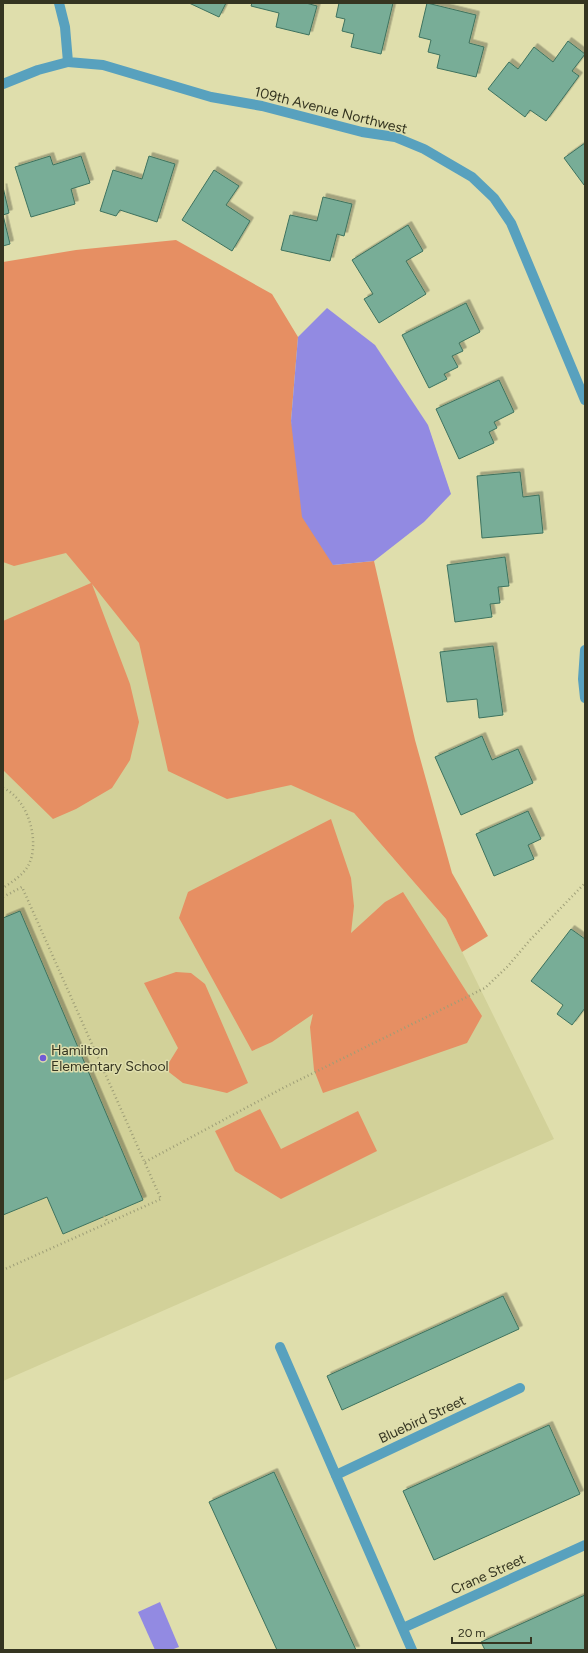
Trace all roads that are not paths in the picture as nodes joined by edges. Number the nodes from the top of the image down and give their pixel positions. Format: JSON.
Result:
{"nodes":[{"id":1,"x":59,"y":3,"type":"edge"},
{"id":2,"x":68,"y":62,"type":"junction"},
{"id":3,"x":3,"y":84,"type":"edge"},
{"id":4,"x":585,"y":400,"type":"edge"},
{"id":5,"x":585,"y":650,"type":"edge"},
{"id":6,"x":585,"y":698,"type":"edge"},
{"id":7,"x":280,"y":1347,"type":"dead end"},
{"id":8,"x":520,"y":1388,"type":"dead end"},
{"id":9,"x":336,"y":1475,"type":"junction"},
{"id":10,"x":585,"y":1545,"type":"edge"},
{"id":11,"x":403,"y":1628,"type":"junction"},
{"id":12,"x":412,"y":1650,"type":"edge"}],
"edges":[{"from":1,"to":2,"type":"street"},
{"from":2,"to":3,"type":"street","name":"109th Avenue Northwest"},
{"from":2,"to":4,"type":"street","name":"109th Avenue Northwest"},
{"from":5,"to":6,"type":"street"},
{"from":7,"to":9,"type":"street"},
{"from":8,"to":9,"type":"street","name":"Bluebird Street"},
{"from":9,"to":11,"type":"street"},
{"from":10,"to":11,"type":"street","name":"Crane Street"},
{"from":11,"to":12,"type":"street"}]}
